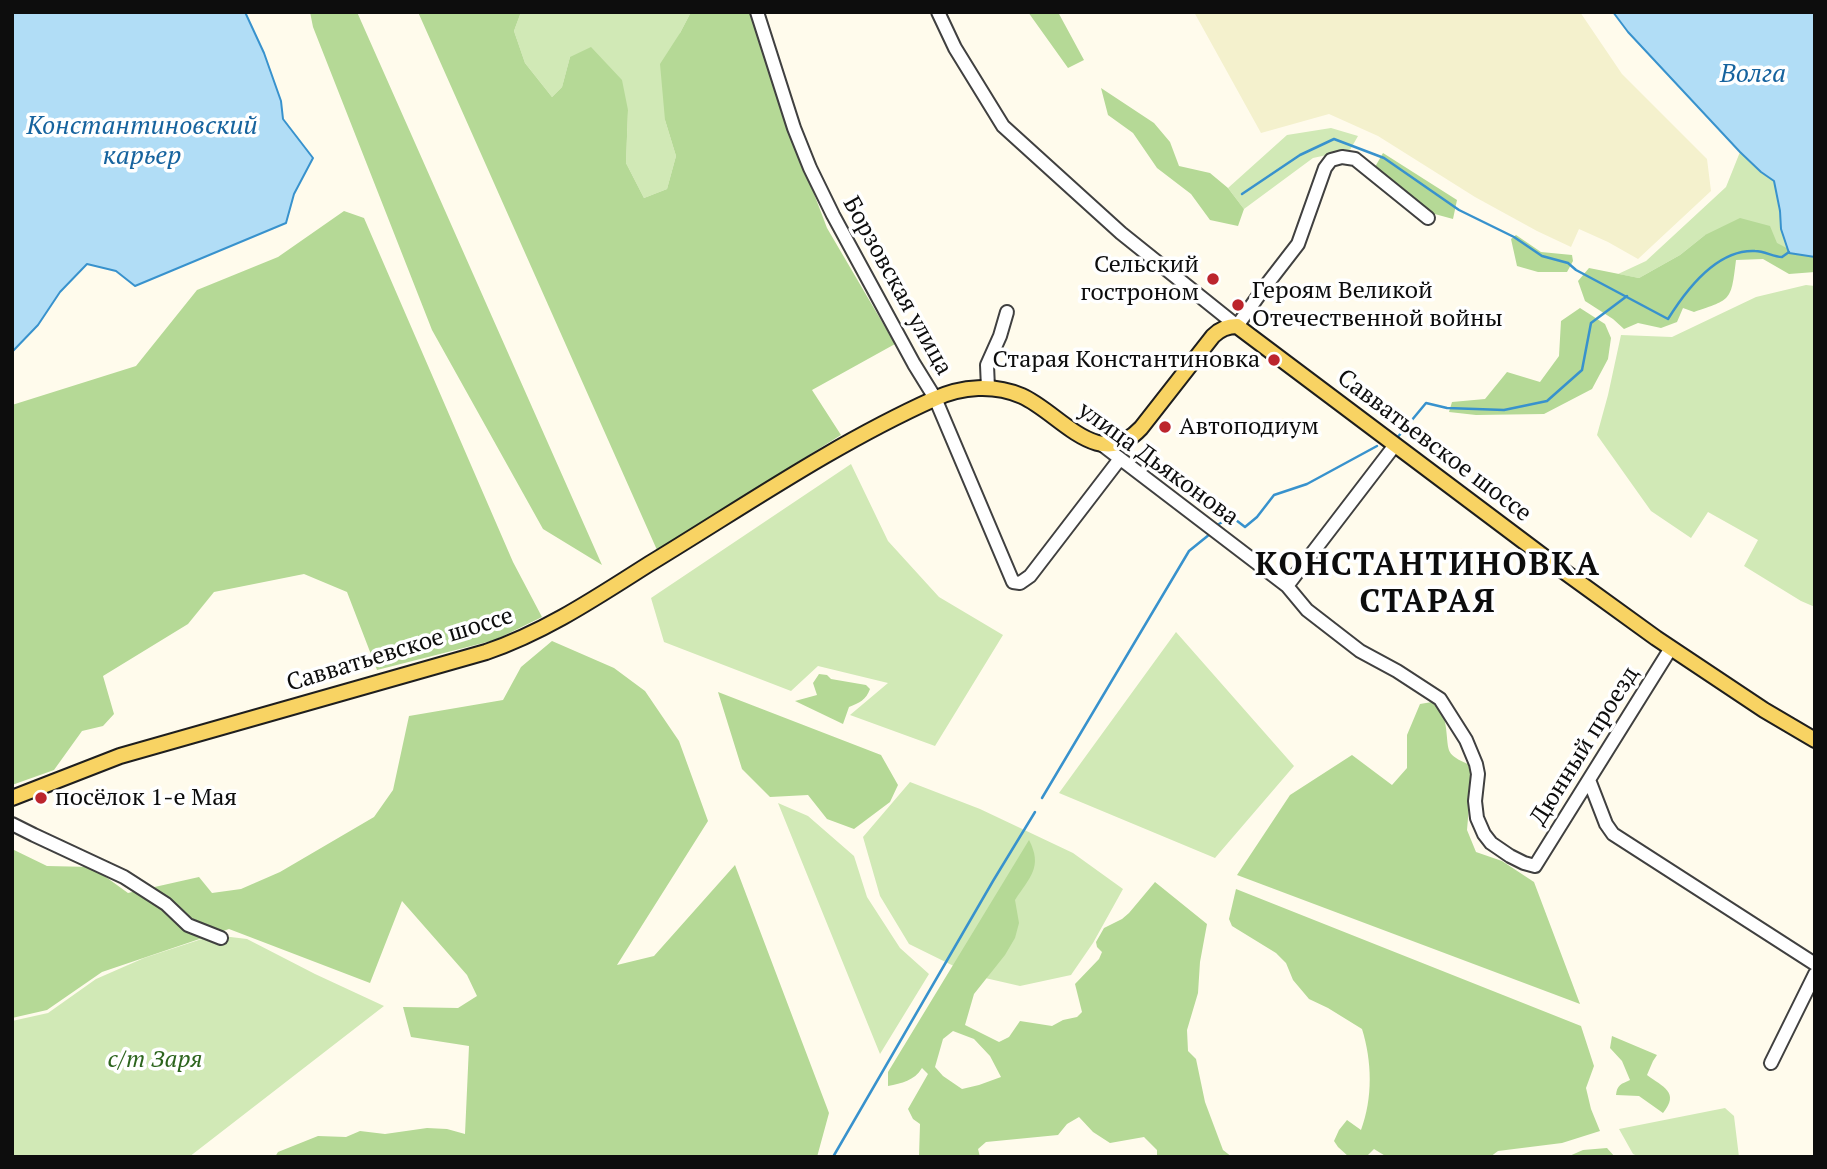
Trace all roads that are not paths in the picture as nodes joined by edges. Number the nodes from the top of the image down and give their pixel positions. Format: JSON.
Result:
{"nodes":[{"id":1,"x":757,"y":12,"type":"edge"},
{"id":2,"x":938,"y":12,"type":"edge"},
{"id":3,"x":1428,"y":218,"type":"dead end"},
{"id":4,"x":1007,"y":312,"type":"dead end"},
{"id":5,"x":1237,"y":326,"type":"junction"},
{"id":6,"x":988,"y":388,"type":"junction"},
{"id":7,"x":935,"y":398,"type":"junction"},
{"id":8,"x":1101,"y":444,"type":"junction"},
{"id":9,"x":1395,"y":445,"type":"junction"},
{"id":10,"x":1119,"y":460,"type":"junction"},
{"id":11,"x":1287,"y":586,"type":"junction"},
{"id":12,"x":1671,"y":648,"type":"junction"},
{"id":13,"x":1815,"y":740,"type":"edge"},
{"id":14,"x":1589,"y":780,"type":"junction"},
{"id":15,"x":12,"y":798,"type":"edge"},
{"id":16,"x":12,"y":824,"type":"edge"},
{"id":17,"x":1535,"y":866,"type":"joint"},
{"id":18,"x":220,"y":938,"type":"dead end"},
{"id":19,"x":1815,"y":964,"type":"edge"},
{"id":20,"x":1815,"y":974,"type":"edge"},
{"id":21,"x":1771,"y":1063,"type":"dead end"}],
"edges":[{"from":1,"to":7,"type":"street","name":"Борзовская улица"},
{"from":2,"to":5,"type":"street"},
{"from":3,"to":5,"type":"street"},
{"from":4,"to":6,"type":"street"},
{"from":5,"to":8,"type":"main road"},
{"from":5,"to":9,"type":"main road","name":"Савватьевское шоссе"},
{"from":6,"to":7,"type":"main road","name":"улица Дьяконова"},
{"from":6,"to":8,"type":"main road","name":"улица Дьяконова"},
{"from":7,"to":10,"type":"street","name":"Борзовская улица"},
{"from":7,"to":15,"type":"main road","name":"Савватьевское шоссе"},
{"from":8,"to":10,"type":"street","name":"улица Дьяконова"},
{"from":9,"to":11,"type":"street"},
{"from":9,"to":12,"type":"main road","name":"Савватьевское шоссе"},
{"from":10,"to":11,"type":"street","name":"улица Дьяконова"},
{"from":11,"to":17,"type":"street","name":"улица Дьяконова"},
{"from":12,"to":13,"type":"main road","name":"Савватьевское шоссе"},
{"from":12,"to":14,"type":"street","name":"Дюнный проезд"},
{"from":14,"to":17,"type":"street","name":"Дюнный проезд"},
{"from":14,"to":19,"type":"street"},
{"from":16,"to":18,"type":"street"},
{"from":20,"to":21,"type":"street"}]}
